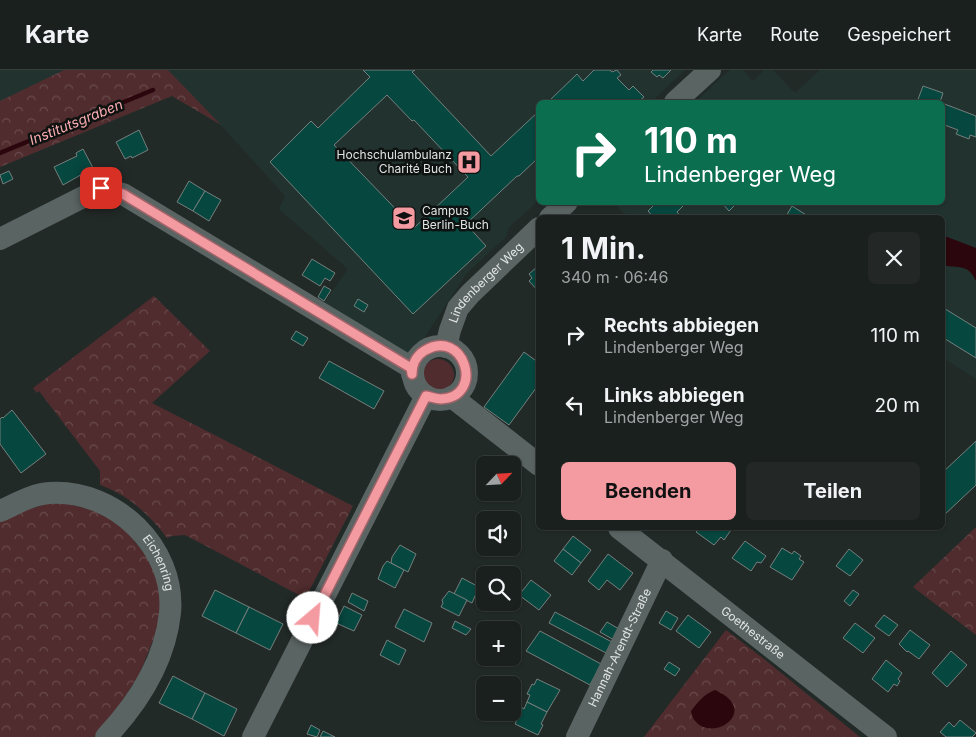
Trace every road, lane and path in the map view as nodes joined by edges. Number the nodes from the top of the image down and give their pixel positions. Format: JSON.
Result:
{"nodes":[{"id":1,"x":710,"y":70,"type":"edge"},
{"id":2,"x":677,"y":100,"type":"edge"},
{"id":3,"x":564,"y":205,"type":"edge"},
{"id":4,"x":553,"y":215,"type":"edge"},
{"id":5,"x":536,"y":231,"type":"edge"},
{"id":6,"x":0,"y":239,"type":"edge"},
{"id":7,"x":446,"y":347,"type":"junction"},
{"id":8,"x":412,"y":374,"type":"junction"},
{"id":9,"x":426,"y":396,"type":"junction"},
{"id":10,"x":452,"y":397,"type":"junction"},
{"id":11,"x":536,"y":463,"type":"edge"},
{"id":12,"x":0,"y":510,"type":"edge"},
{"id":13,"x":622,"y":530,"type":"edge"},
{"id":14,"x":662,"y":560,"type":"junction"},
{"id":15,"x":106,"y":737,"type":"edge"},
{"id":16,"x":252,"y":737,"type":"edge"},
{"id":17,"x":577,"y":737,"type":"edge"},
{"id":18,"x":886,"y":737,"type":"edge"}],
"edges":[{"from":1,"to":2,"type":"street"},
{"from":3,"to":4,"type":"street"},
{"from":5,"to":7,"type":"street","name":"Lindenberger Weg"},
{"from":6,"to":8,"type":"street"},
{"from":7,"to":8,"type":"street"},
{"from":7,"to":10,"type":"street"},
{"from":8,"to":9,"type":"street"},
{"from":9,"to":10,"type":"street"},
{"from":9,"to":16,"type":"street"},
{"from":10,"to":11,"type":"street"},
{"from":12,"to":15,"type":"street","name":"Eichenring"},
{"from":13,"to":14,"type":"street","name":"Goethestraße"},
{"from":14,"to":17,"type":"street","name":"Hannah-Arendt-Straße"},
{"from":14,"to":18,"type":"street","name":"Goethestraße"}]}
